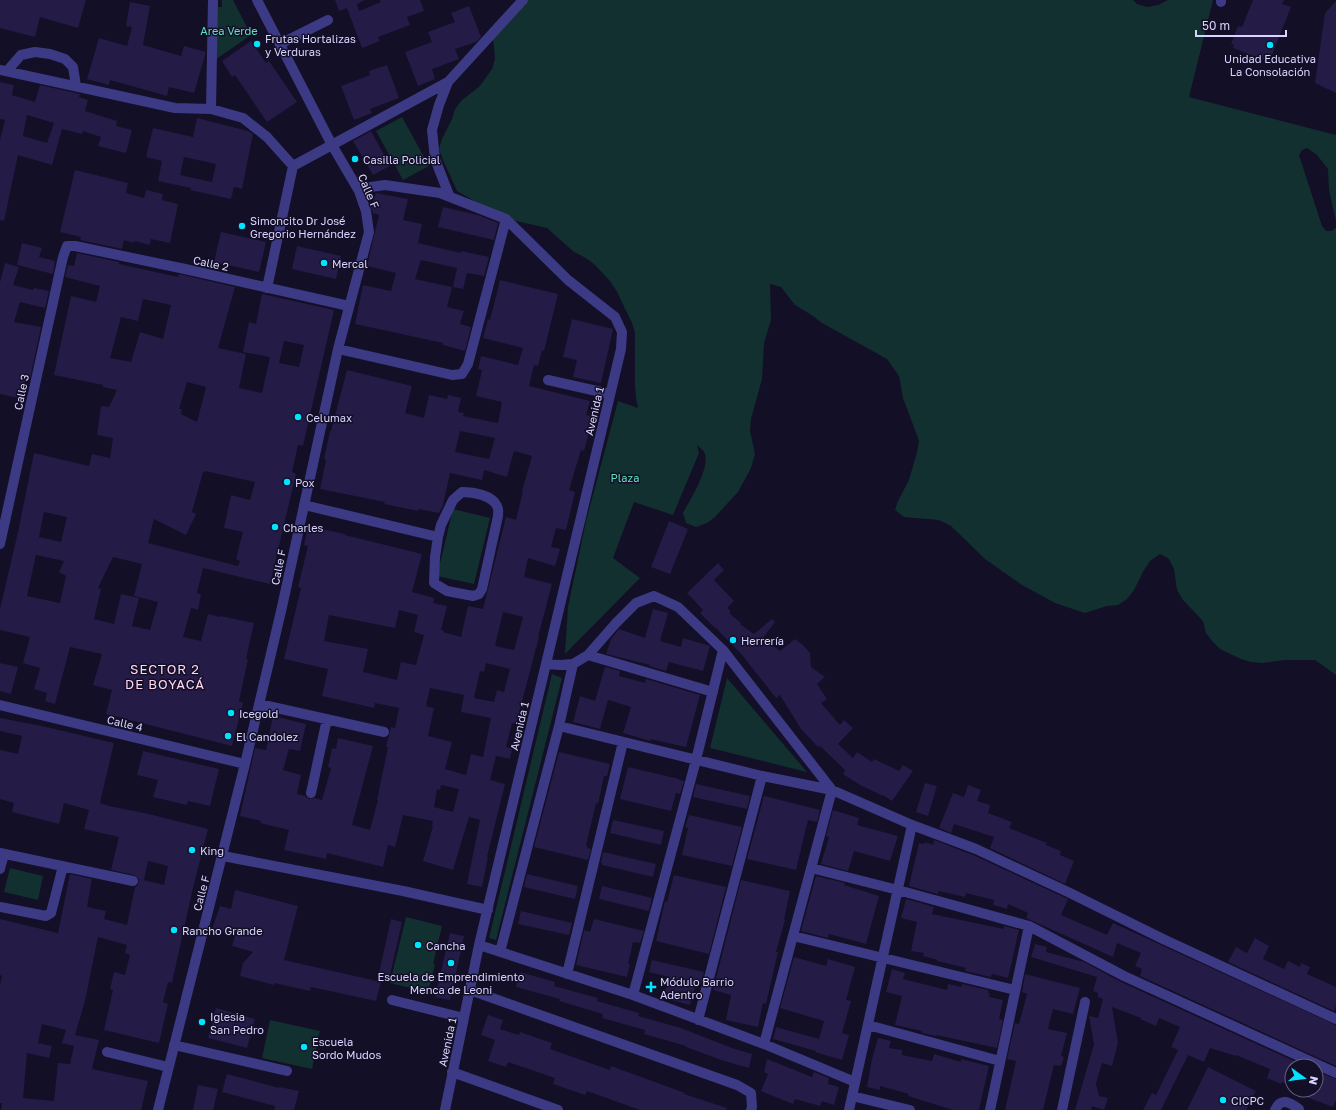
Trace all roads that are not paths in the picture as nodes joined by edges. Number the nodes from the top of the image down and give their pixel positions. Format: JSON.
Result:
{"nodes":[{"id":1,"x":213,"y":0,"type":"edge"},
{"id":2,"x":257,"y":0,"type":"edge"},
{"id":3,"x":523,"y":0,"type":"edge"},
{"id":4,"x":328,"y":20,"type":"dead end"},
{"id":5,"x":280,"y":44,"type":"junction"},
{"id":6,"x":3,"y":70,"type":"edge"},
{"id":7,"x":448,"y":82,"type":"junction"},
{"id":8,"x":76,"y":86,"type":"junction"},
{"id":9,"x":211,"y":109,"type":"junction"},
{"id":10,"x":332,"y":145,"type":"junction"},
{"id":11,"x":293,"y":166,"type":"junction"},
{"id":12,"x":359,"y":191,"type":"junction"},
{"id":13,"x":449,"y":195,"type":"junction"},
{"id":14,"x":506,"y":218,"type":"junction"},
{"id":15,"x":67,"y":246,"type":"joint"},
{"id":16,"x":267,"y":288,"type":"junction"},
{"id":17,"x":349,"y":306,"type":"junction"},
{"id":18,"x":338,"y":349,"type":"junction"},
{"id":19,"x":548,"y":380,"type":"dead end"},
{"id":20,"x":610,"y":394,"type":"junction"},
{"id":21,"x":304,"y":504,"type":"junction"},
{"id":22,"x":438,"y":537,"type":"junction"},
{"id":23,"x":0,"y":544,"type":"edge"},
{"id":24,"x":723,"y":650,"type":"junction"},
{"id":25,"x":588,"y":655,"type":"junction"},
{"id":26,"x":546,"y":664,"type":"junction"},
{"id":27,"x":573,"y":664,"type":"junction"},
{"id":28,"x":713,"y":692,"type":"junction"},
{"id":29,"x":259,"y":704,"type":"junction"},
{"id":30,"x":0,"y":705,"type":"edge"},
{"id":31,"x":327,"y":719,"type":"junction"},
{"id":32,"x":559,"y":726,"type":"junction"},
{"id":33,"x":384,"y":732,"type":"dead end"},
{"id":34,"x":623,"y":742,"type":"junction"},
{"id":35,"x":696,"y":760,"type":"junction"},
{"id":36,"x":245,"y":764,"type":"junction"},
{"id":37,"x":762,"y":776,"type":"junction"},
{"id":38,"x":832,"y":790,"type":"junction"},
{"id":39,"x":311,"y":792,"type":"dead end"},
{"id":40,"x":912,"y":825,"type":"junction"},
{"id":41,"x":2,"y":853,"type":"edge"},
{"id":42,"x":223,"y":856,"type":"junction"},
{"id":43,"x":63,"y":866,"type":"junction"},
{"id":44,"x":811,"y":868,"type":"junction"},
{"id":45,"x":0,"y":869,"type":"edge"},
{"id":46,"x":132,"y":881,"type":"dead end"},
{"id":47,"x":898,"y":890,"type":"junction"},
{"id":48,"x":0,"y":906,"type":"edge"},
{"id":49,"x":488,"y":910,"type":"junction"},
{"id":50,"x":1029,"y":926,"type":"junction"},
{"id":51,"x":793,"y":936,"type":"junction"},
{"id":52,"x":479,"y":945,"type":"junction"},
{"id":53,"x":500,"y":952,"type":"junction"},
{"id":54,"x":882,"y":958,"type":"junction"},
{"id":55,"x":567,"y":974,"type":"junction"},
{"id":56,"x":470,"y":990,"type":"junction"},
{"id":57,"x":1015,"y":990,"type":"junction"},
{"id":58,"x":633,"y":995,"type":"junction"},
{"id":59,"x":392,"y":1000,"type":"dead end"},
{"id":60,"x":1085,"y":1002,"type":"dead end"},
{"id":61,"x":464,"y":1018,"type":"junction"},
{"id":62,"x":1336,"y":1019,"type":"edge"},
{"id":63,"x":698,"y":1020,"type":"junction"},
{"id":64,"x":868,"y":1025,"type":"junction"},
{"id":65,"x":764,"y":1044,"type":"junction"},
{"id":66,"x":174,"y":1046,"type":"junction"},
{"id":67,"x":107,"y":1052,"type":"dead end"},
{"id":68,"x":1000,"y":1062,"type":"junction"},
{"id":69,"x":168,"y":1067,"type":"junction"},
{"id":70,"x":287,"y":1071,"type":"dead end"},
{"id":71,"x":452,"y":1072,"type":"junction"},
{"id":72,"x":1336,"y":1073,"type":"edge"},
{"id":73,"x":855,"y":1082,"type":"junction"},
{"id":74,"x":852,"y":1096,"type":"junction"},
{"id":75,"x":754,"y":1109,"type":"edge"},
{"id":76,"x":158,"y":1110,"type":"edge"},
{"id":77,"x":444,"y":1110,"type":"edge"},
{"id":78,"x":558,"y":1110,"type":"edge"},
{"id":79,"x":849,"y":1110,"type":"edge"},
{"id":80,"x":910,"y":1110,"type":"edge"},
{"id":81,"x":990,"y":1110,"type":"edge"},
{"id":82,"x":1062,"y":1110,"type":"edge"},
{"id":83,"x":1275,"y":1110,"type":"edge"},
{"id":84,"x":1299,"y":1110,"type":"edge"}],
"edges":[{"from":1,"to":9,"type":"street"},
{"from":2,"to":5,"type":"street","name":"Calle F"},
{"from":3,"to":7,"type":"street"},
{"from":4,"to":5,"type":"street"},
{"from":5,"to":10,"type":"street","name":"Calle F"},
{"from":6,"to":8,"type":"street"},
{"from":6,"to":8,"type":"street"},
{"from":7,"to":10,"type":"street"},
{"from":7,"to":13,"type":"street"},
{"from":8,"to":9,"type":"street"},
{"from":9,"to":11,"type":"street"},
{"from":10,"to":11,"type":"street"},
{"from":10,"to":12,"type":"street","name":"Calle F"},
{"from":11,"to":16,"type":"street"},
{"from":12,"to":13,"type":"street"},
{"from":12,"to":17,"type":"street","name":"Calle F"},
{"from":13,"to":14,"type":"street"},
{"from":14,"to":18,"type":"street"},
{"from":14,"to":20,"type":"street","name":"Avenida 1"},
{"from":15,"to":16,"type":"street","name":"Calle 2"},
{"from":15,"to":23,"type":"street","name":"Calle 3"},
{"from":16,"to":17,"type":"street","name":"Calle 2"},
{"from":17,"to":18,"type":"street","name":"Calle F"},
{"from":18,"to":21,"type":"street","name":"Calle F"},
{"from":19,"to":20,"type":"street"},
{"from":20,"to":26,"type":"street","name":"Avenida 1"},
{"from":21,"to":22,"type":"street"},
{"from":21,"to":29,"type":"street","name":"Calle F"},
{"from":22,"to":22,"type":"street"},
{"from":24,"to":25,"type":"street"},
{"from":24,"to":28,"type":"street"},
{"from":24,"to":38,"type":"street"},
{"from":25,"to":27,"type":"street"},
{"from":25,"to":28,"type":"street"},
{"from":26,"to":27,"type":"street"},
{"from":26,"to":49,"type":"street","name":"Avenida 1"},
{"from":27,"to":32,"type":"street"},
{"from":28,"to":35,"type":"street"},
{"from":29,"to":31,"type":"street"},
{"from":29,"to":36,"type":"street","name":"Calle F"},
{"from":30,"to":36,"type":"street","name":"Calle 4"},
{"from":31,"to":33,"type":"street"},
{"from":31,"to":39,"type":"street"},
{"from":32,"to":34,"type":"street"},
{"from":32,"to":53,"type":"street"},
{"from":34,"to":35,"type":"street"},
{"from":34,"to":55,"type":"street"},
{"from":35,"to":37,"type":"street"},
{"from":35,"to":58,"type":"street"},
{"from":36,"to":42,"type":"street","name":"Calle F"},
{"from":37,"to":38,"type":"street"},
{"from":37,"to":63,"type":"street"},
{"from":38,"to":40,"type":"street"},
{"from":38,"to":44,"type":"street"},
{"from":40,"to":47,"type":"street"},
{"from":40,"to":62,"type":"street"},
{"from":41,"to":43,"type":"street"},
{"from":41,"to":45,"type":"street"},
{"from":42,"to":49,"type":"street"},
{"from":42,"to":66,"type":"street","name":"Calle F"},
{"from":43,"to":46,"type":"street"},
{"from":43,"to":48,"type":"street"},
{"from":44,"to":47,"type":"street"},
{"from":44,"to":51,"type":"street"},
{"from":47,"to":50,"type":"street"},
{"from":47,"to":54,"type":"street"},
{"from":49,"to":52,"type":"street","name":"Avenida 1"},
{"from":50,"to":57,"type":"street"},
{"from":50,"to":72,"type":"street"},
{"from":51,"to":54,"type":"street"},
{"from":51,"to":65,"type":"street"},
{"from":52,"to":53,"type":"street"},
{"from":52,"to":56,"type":"street","name":"Avenida 1"},
{"from":53,"to":55,"type":"street"},
{"from":54,"to":57,"type":"street"},
{"from":54,"to":64,"type":"street"},
{"from":55,"to":58,"type":"street"},
{"from":56,"to":61,"type":"street","name":"Avenida 1"},
{"from":56,"to":75,"type":"street"},
{"from":57,"to":68,"type":"street"},
{"from":58,"to":63,"type":"street"},
{"from":59,"to":61,"type":"street"},
{"from":60,"to":82,"type":"street"},
{"from":61,"to":71,"type":"street","name":"Avenida 1"},
{"from":63,"to":65,"type":"street"},
{"from":64,"to":68,"type":"street"},
{"from":64,"to":73,"type":"street"},
{"from":65,"to":73,"type":"street"},
{"from":66,"to":69,"type":"street","name":"Calle F"},
{"from":66,"to":70,"type":"street"},
{"from":67,"to":69,"type":"street"},
{"from":68,"to":81,"type":"street"},
{"from":69,"to":76,"type":"street","name":"Calle F"},
{"from":71,"to":77,"type":"street","name":"Avenida 1"},
{"from":71,"to":78,"type":"street"},
{"from":73,"to":74,"type":"street"},
{"from":74,"to":79,"type":"street"},
{"from":74,"to":80,"type":"street"},
{"from":83,"to":84,"type":"street"}]}
